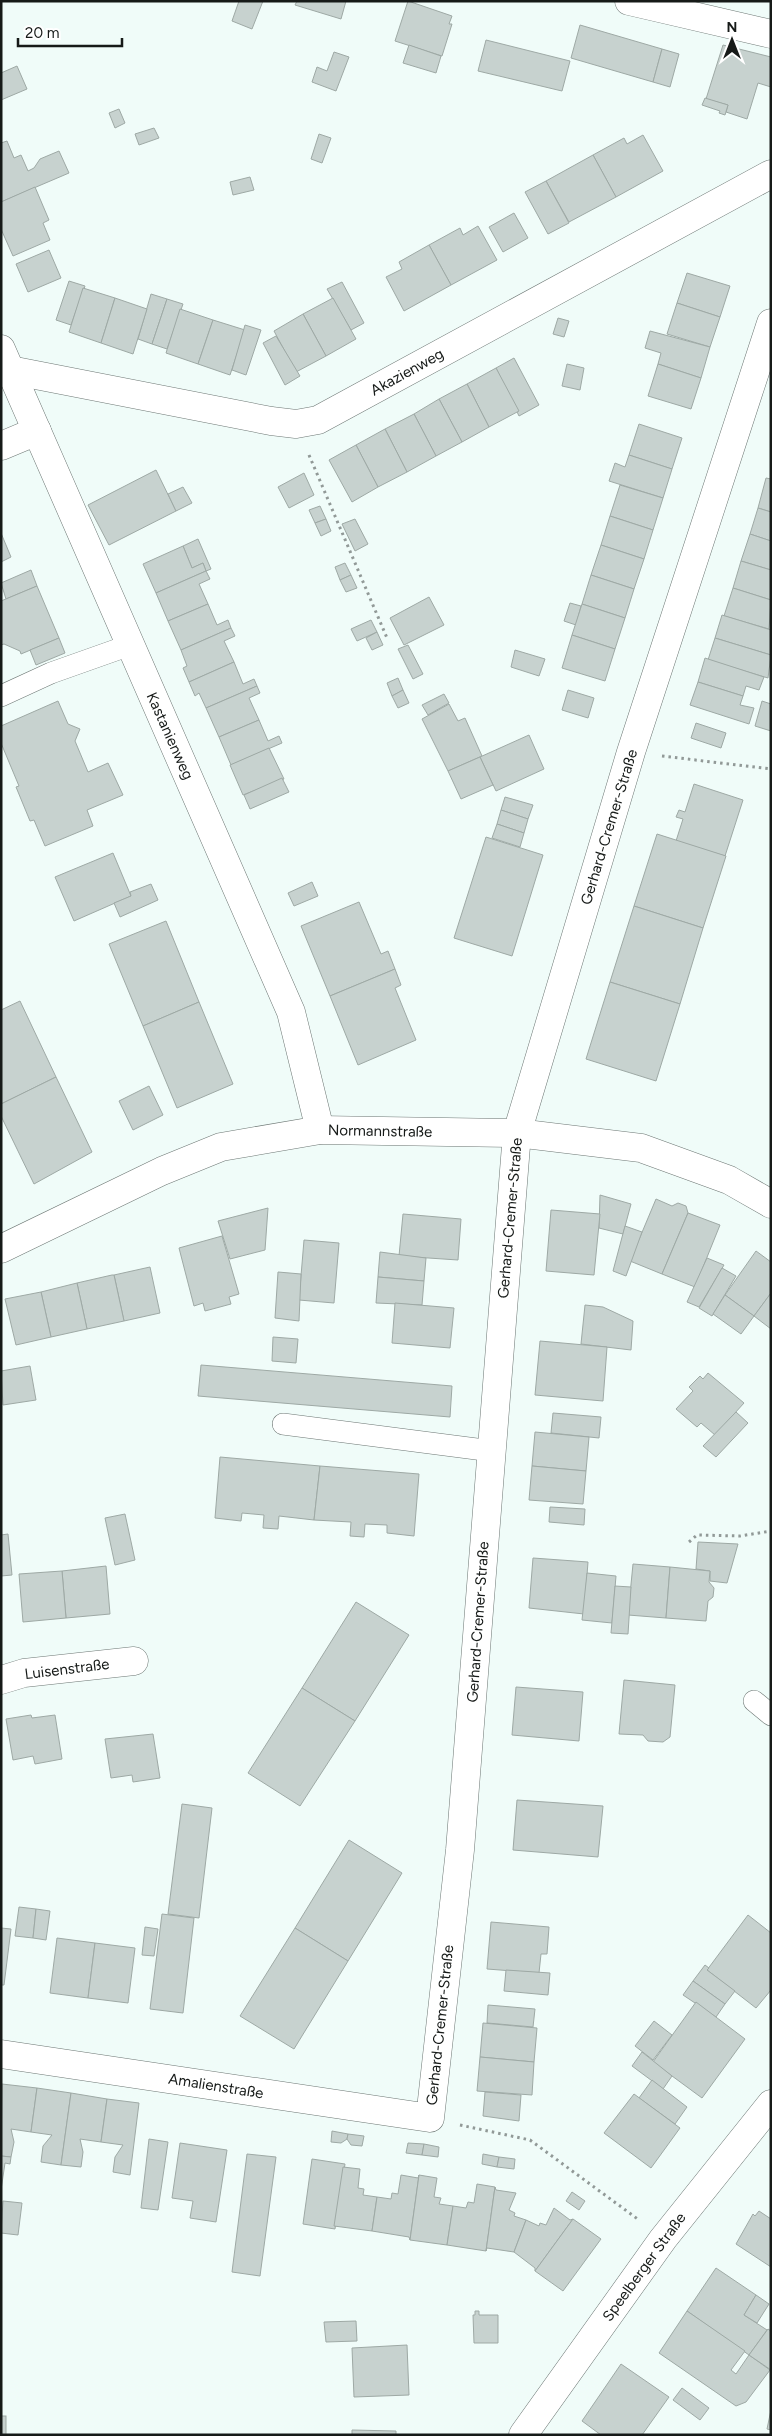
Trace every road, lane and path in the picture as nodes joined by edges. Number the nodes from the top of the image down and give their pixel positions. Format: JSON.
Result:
{"nodes":[{"id":1,"x":629,"y":1,"type":"edge"},
{"id":2,"x":771,"y":34,"type":"edge"},
{"id":3,"x":771,"y":174,"type":"edge"},
{"id":4,"x":771,"y":323,"type":"edge"},
{"id":5,"x":6,"y":360,"type":"edge"},
{"id":6,"x":296,"y":424,"type":"junction"},
{"id":7,"x":37,"y":431,"type":"junction"},
{"id":8,"x":1,"y":446,"type":"edge"},
{"id":9,"x":387,"y":638,"type":"dead end"},
{"id":10,"x":130,"y":645,"type":"junction"},
{"id":11,"x":1,"y":696,"type":"edge"},
{"id":12,"x":631,"y":752,"type":"junction"},
{"id":13,"x":771,"y":769,"type":"edge"},
{"id":14,"x":320,"y":1130,"type":"junction"},
{"id":15,"x":517,"y":1133,"type":"junction"},
{"id":16,"x":771,"y":1204,"type":"edge"},
{"id":17,"x":1,"y":1250,"type":"edge"},
{"id":18,"x":283,"y":1424,"type":"dead end"},
{"id":19,"x":492,"y":1450,"type":"junction"},
{"id":20,"x":771,"y":1531,"type":"edge"},
{"id":21,"x":689,"y":1542,"type":"dead end"},
{"id":22,"x":134,"y":1660,"type":"dead end"},
{"id":23,"x":1,"y":1680,"type":"edge"},
{"id":24,"x":754,"y":1701,"type":"dead end"},
{"id":25,"x":771,"y":1715,"type":"edge"},
{"id":26,"x":1,"y":2054,"type":"edge"},
{"id":27,"x":771,"y":2104,"type":"edge"},
{"id":28,"x":430,"y":2118,"type":"junction"},
{"id":29,"x":663,"y":2239,"type":"junction"},
{"id":30,"x":523,"y":2435,"type":"edge"}],
"edges":[{"from":1,"to":2,"type":"street"},
{"from":3,"to":6,"type":"street","name":"Akazienweg"},
{"from":4,"to":12,"type":"street","name":"Gerhard-Cremer-Straße"},
{"from":5,"to":6,"type":"street","name":"Akazienweg"},
{"from":5,"to":7,"type":"street","name":"Kastanienweg"},
{"from":6,"to":9,"type":"path"},
{"from":7,"to":8,"type":"street"},
{"from":7,"to":10,"type":"street","name":"Kastanienweg"},
{"from":10,"to":11,"type":"lane"},
{"from":10,"to":14,"type":"street","name":"Kastanienweg"},
{"from":12,"to":13,"type":"path"},
{"from":12,"to":15,"type":"street","name":"Gerhard-Cremer-Straße"},
{"from":14,"to":15,"type":"street","name":"Normannstraße"},
{"from":14,"to":17,"type":"street","name":"Normannstraße"},
{"from":15,"to":16,"type":"street","name":"Normannstraße"},
{"from":15,"to":19,"type":"street","name":"Gerhard-Cremer-Straße"},
{"from":18,"to":19,"type":"lane"},
{"from":19,"to":28,"type":"street","name":"Gerhard-Cremer-Straße"},
{"from":20,"to":21,"type":"path"},
{"from":22,"to":23,"type":"street","name":"Luisenstraße"},
{"from":24,"to":25,"type":"lane"},
{"from":26,"to":28,"type":"street","name":"Amalienstraße"},
{"from":27,"to":29,"type":"street","name":"Speelberger Straße"},
{"from":28,"to":29,"type":"path"},
{"from":29,"to":30,"type":"street","name":"Speelberger Straße"}]}
